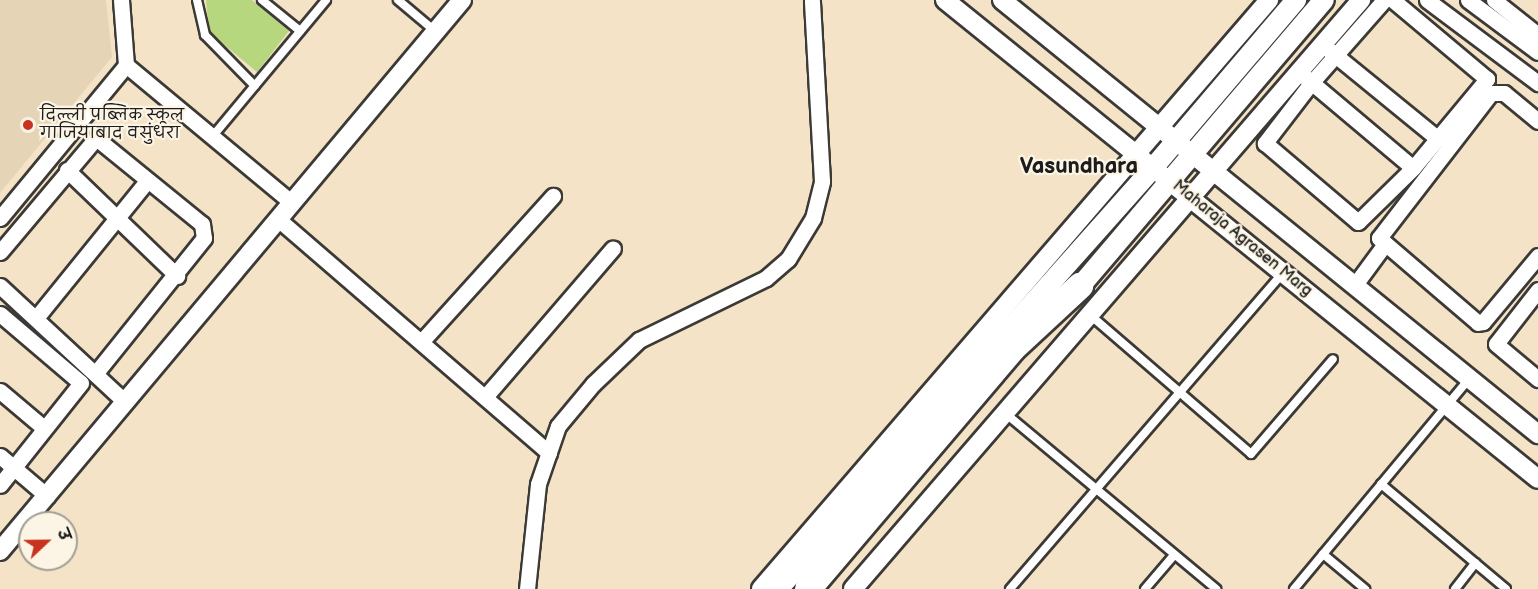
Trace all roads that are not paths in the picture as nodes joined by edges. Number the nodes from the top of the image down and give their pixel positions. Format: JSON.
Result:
{"nodes":[{"id":1,"x":121,"y":0,"type":"edge"},
{"id":2,"x":197,"y":0,"type":"edge"},
{"id":3,"x":262,"y":0,"type":"edge"},
{"id":4,"x":326,"y":0,"type":"edge"},
{"id":5,"x":398,"y":0,"type":"edge"},
{"id":6,"x":462,"y":0,"type":"edge"},
{"id":7,"x":812,"y":0,"type":"edge"},
{"id":8,"x":945,"y":0,"type":"edge"},
{"id":9,"x":1002,"y":0,"type":"edge"},
{"id":10,"x":1269,"y":0,"type":"edge"},
{"id":11,"x":1296,"y":0,"type":"edge"},
{"id":12,"x":1324,"y":0,"type":"edge"},
{"id":13,"x":1361,"y":0,"type":"edge"},
{"id":14,"x":1384,"y":0,"type":"edge"},
{"id":15,"x":1393,"y":0,"type":"edge"},
{"id":16,"x":1427,"y":0,"type":"edge"},
{"id":17,"x":1468,"y":0,"type":"edge"},
{"id":18,"x":1494,"y":0,"type":"edge"},
{"id":19,"x":300,"y":31,"type":"junction"},
{"id":20,"x":435,"y":32,"type":"junction"},
{"id":21,"x":1538,"y":35,"type":"edge"},
{"id":22,"x":1330,"y":50,"type":"junction"},
{"id":23,"x":1538,"y":52,"type":"edge"},
{"id":24,"x":126,"y":64,"type":"junction"},
{"id":25,"x":1306,"y":78,"type":"junction"},
{"id":26,"x":1538,"y":83,"type":"edge"},
{"id":27,"x":255,"y":86,"type":"junction"},
{"id":28,"x":1538,"y":121,"type":"edge"},
{"id":29,"x":1158,"y":128,"type":"junction"},
{"id":30,"x":212,"y":137,"type":"junction"},
{"id":31,"x":1438,"y":139,"type":"junction"},
{"id":32,"x":1176,"y":142,"type":"junction"},
{"id":33,"x":1136,"y":154,"type":"junction"},
{"id":34,"x":1191,"y":154,"type":"junction"},
{"id":35,"x":1153,"y":168,"type":"junction"},
{"id":36,"x":1413,"y":168,"type":"junction"},
{"id":37,"x":67,"y":170,"type":"junction"},
{"id":38,"x":1215,"y":173,"type":"junction"},
{"id":39,"x":147,"y":181,"type":"junction"},
{"id":40,"x":1169,"y":181,"type":"junction"},
{"id":41,"x":553,"y":196,"type":"dead end"},
{"id":42,"x":1189,"y":197,"type":"junction"},
{"id":43,"x":292,"y":203,"type":"junction"},
{"id":44,"x":0,"y":218,"type":"edge"},
{"id":45,"x":278,"y":219,"type":"junction"},
{"id":46,"x":116,"y":221,"type":"junction"},
{"id":47,"x":1384,"y":244,"type":"junction"},
{"id":48,"x":613,"y":248,"type":"dead end"},
{"id":49,"x":0,"y":252,"type":"edge"},
{"id":50,"x":1538,"y":255,"type":"edge"},
{"id":51,"x":1283,"y":273,"type":"junction"},
{"id":52,"x":177,"y":276,"type":"junction"},
{"id":53,"x":0,"y":286,"type":"edge"},
{"id":54,"x":1080,"y":286,"type":"junction"},
{"id":55,"x":1354,"y":286,"type":"junction"},
{"id":56,"x":1538,"y":290,"type":"edge"},
{"id":57,"x":1089,"y":314,"type":"junction"},
{"id":58,"x":1,"y":318,"type":"edge"},
{"id":59,"x":36,"y":318,"type":"junction"},
{"id":60,"x":421,"y":342,"type":"junction"},
{"id":61,"x":1333,"y":359,"type":"dead end"},
{"id":62,"x":95,"y":374,"type":"junction"},
{"id":63,"x":1469,"y":379,"type":"junction"},
{"id":64,"x":1538,"y":380,"type":"edge"},
{"id":65,"x":0,"y":391,"type":"edge"},
{"id":66,"x":1179,"y":394,"type":"junction"},
{"id":67,"x":485,"y":397,"type":"junction"},
{"id":68,"x":123,"y":400,"type":"junction"},
{"id":69,"x":1447,"y":405,"type":"junction"},
{"id":70,"x":1005,"y":412,"type":"junction"},
{"id":71,"x":44,"y":428,"type":"junction"},
{"id":72,"x":1538,"y":434,"type":"edge"},
{"id":73,"x":549,"y":453,"type":"junction"},
{"id":74,"x":0,"y":456,"type":"edge"},
{"id":75,"x":15,"y":468,"type":"junction"},
{"id":76,"x":1538,"y":479,"type":"edge"},
{"id":77,"x":1381,"y":484,"type":"junction"},
{"id":78,"x":0,"y":485,"type":"edge"},
{"id":79,"x":1095,"y":491,"type":"junction"},
{"id":80,"x":47,"y":496,"type":"junction"},
{"id":81,"x":0,"y":551,"type":"edge"},
{"id":82,"x":1323,"y":554,"type":"junction"},
{"id":83,"x":1174,"y":555,"type":"junction"},
{"id":84,"x":1475,"y":563,"type":"junction"},
{"id":85,"x":526,"y":589,"type":"edge"},
{"id":86,"x":761,"y":589,"type":"edge"},
{"id":87,"x":778,"y":589,"type":"edge"},
{"id":88,"x":808,"y":589,"type":"edge"},
{"id":89,"x":825,"y":589,"type":"edge"},
{"id":90,"x":853,"y":589,"type":"edge"},
{"id":91,"x":1010,"y":589,"type":"edge"},
{"id":92,"x":1145,"y":589,"type":"edge"},
{"id":93,"x":1216,"y":589,"type":"edge"},
{"id":94,"x":1294,"y":589,"type":"edge"},
{"id":95,"x":1365,"y":589,"type":"edge"},
{"id":96,"x":1455,"y":589,"type":"edge"},
{"id":97,"x":1506,"y":589,"type":"edge"}],
"edges":[{"from":1,"to":24,"type":"street"},
{"from":2,"to":27,"type":"lane"},
{"from":3,"to":19,"type":"lane"},
{"from":4,"to":19,"type":"lane"},
{"from":5,"to":20,"type":"lane"},
{"from":6,"to":20,"type":"street"},
{"from":7,"to":73,"type":"street"},
{"from":8,"to":33,"type":"street","name":"Maharaja Agrasen Marg"},
{"from":9,"to":29,"type":"street","name":"Maharaja Agrasen Marg"},
{"from":10,"to":29,"type":"street"},
{"from":11,"to":32,"type":"main road"},
{"from":12,"to":34,"type":"main road"},
{"from":13,"to":22,"type":"street"},
{"from":14,"to":22,"type":"street"},
{"from":15,"to":31,"type":"street"},
{"from":16,"to":26,"type":"street"},
{"from":17,"to":23,"type":"street"},
{"from":18,"to":21,"type":"street"},
{"from":19,"to":27,"type":"lane"},
{"from":20,"to":43,"type":"street"},
{"from":22,"to":25,"type":"street"},
{"from":22,"to":31,"type":"street"},
{"from":24,"to":30,"type":"street"},
{"from":24,"to":44,"type":"street"},
{"from":25,"to":36,"type":"street"},
{"from":25,"to":36,"type":"street"},
{"from":25,"to":38,"type":"street"},
{"from":27,"to":30,"type":"lane"},
{"from":28,"to":47,"type":"street"},
{"from":29,"to":32,"type":"street","name":"Maharaja Agrasen Marg"},
{"from":29,"to":33,"type":"street"},
{"from":30,"to":43,"type":"street"},
{"from":31,"to":36,"type":"street"},
{"from":32,"to":34,"type":"street","name":"Maharaja Agrasen Marg"},
{"from":32,"to":35,"type":"main road"},
{"from":33,"to":35,"type":"street","name":"Maharaja Agrasen Marg"},
{"from":33,"to":86,"type":"street"},
{"from":34,"to":38,"type":"street","name":"Maharaja Agrasen Marg"},
{"from":34,"to":40,"type":"main road"},
{"from":35,"to":40,"type":"street","name":"Maharaja Agrasen Marg"},
{"from":35,"to":87,"type":"main road"},
{"from":37,"to":39,"type":"street"},
{"from":37,"to":46,"type":"street"},
{"from":37,"to":49,"type":"street"},
{"from":38,"to":42,"type":"street"},
{"from":38,"to":55,"type":"street","name":"Maharaja Agrasen Marg"},
{"from":39,"to":46,"type":"street"},
{"from":39,"to":52,"type":"street"},
{"from":40,"to":42,"type":"street","name":"Maharaja Agrasen Marg"},
{"from":40,"to":54,"type":"main road"},
{"from":41,"to":60,"type":"street"},
{"from":42,"to":51,"type":"street","name":"Maharaja Agrasen Marg"},
{"from":42,"to":57,"type":"street"},
{"from":43,"to":45,"type":"street"},
{"from":45,"to":60,"type":"street"},
{"from":45,"to":68,"type":"street"},
{"from":46,"to":52,"type":"street"},
{"from":46,"to":59,"type":"street"},
{"from":47,"to":50,"type":"street"},
{"from":47,"to":55,"type":"street"},
{"from":48,"to":67,"type":"street"},
{"from":51,"to":66,"type":"lane"},
{"from":51,"to":69,"type":"street","name":"Maharaja Agrasen Marg"},
{"from":52,"to":62,"type":"street"},
{"from":53,"to":59,"type":"street"},
{"from":54,"to":88,"type":"highway"},
{"from":54,"to":89,"type":"main road"},
{"from":55,"to":63,"type":"street","name":"Maharaja Agrasen Marg"},
{"from":56,"to":64,"type":"street"},
{"from":57,"to":66,"type":"lane"},
{"from":57,"to":70,"type":"street"},
{"from":58,"to":71,"type":"street"},
{"from":59,"to":62,"type":"street"},
{"from":60,"to":67,"type":"street"},
{"from":61,"to":66,"type":"lane"},
{"from":62,"to":68,"type":"street"},
{"from":63,"to":69,"type":"lane"},
{"from":63,"to":72,"type":"street","name":"Maharaja Agrasen Marg"},
{"from":65,"to":71,"type":"street"},
{"from":66,"to":79,"type":"lane"},
{"from":67,"to":73,"type":"street"},
{"from":68,"to":80,"type":"street"},
{"from":69,"to":76,"type":"street","name":"Maharaja Agrasen Marg"},
{"from":69,"to":77,"type":"lane"},
{"from":70,"to":79,"type":"lane"},
{"from":70,"to":90,"type":"street"},
{"from":71,"to":75,"type":"street"},
{"from":73,"to":85,"type":"street"},
{"from":74,"to":75,"type":"street"},
{"from":75,"to":78,"type":"street"},
{"from":75,"to":80,"type":"street"},
{"from":77,"to":82,"type":"lane"},
{"from":77,"to":84,"type":"lane"},
{"from":79,"to":83,"type":"lane"},
{"from":79,"to":91,"type":"lane"},
{"from":80,"to":81,"type":"street"},
{"from":82,"to":94,"type":"lane"},
{"from":82,"to":95,"type":"lane"},
{"from":83,"to":92,"type":"lane"},
{"from":83,"to":93,"type":"lane"},
{"from":84,"to":96,"type":"lane"},
{"from":84,"to":97,"type":"lane"}]}
